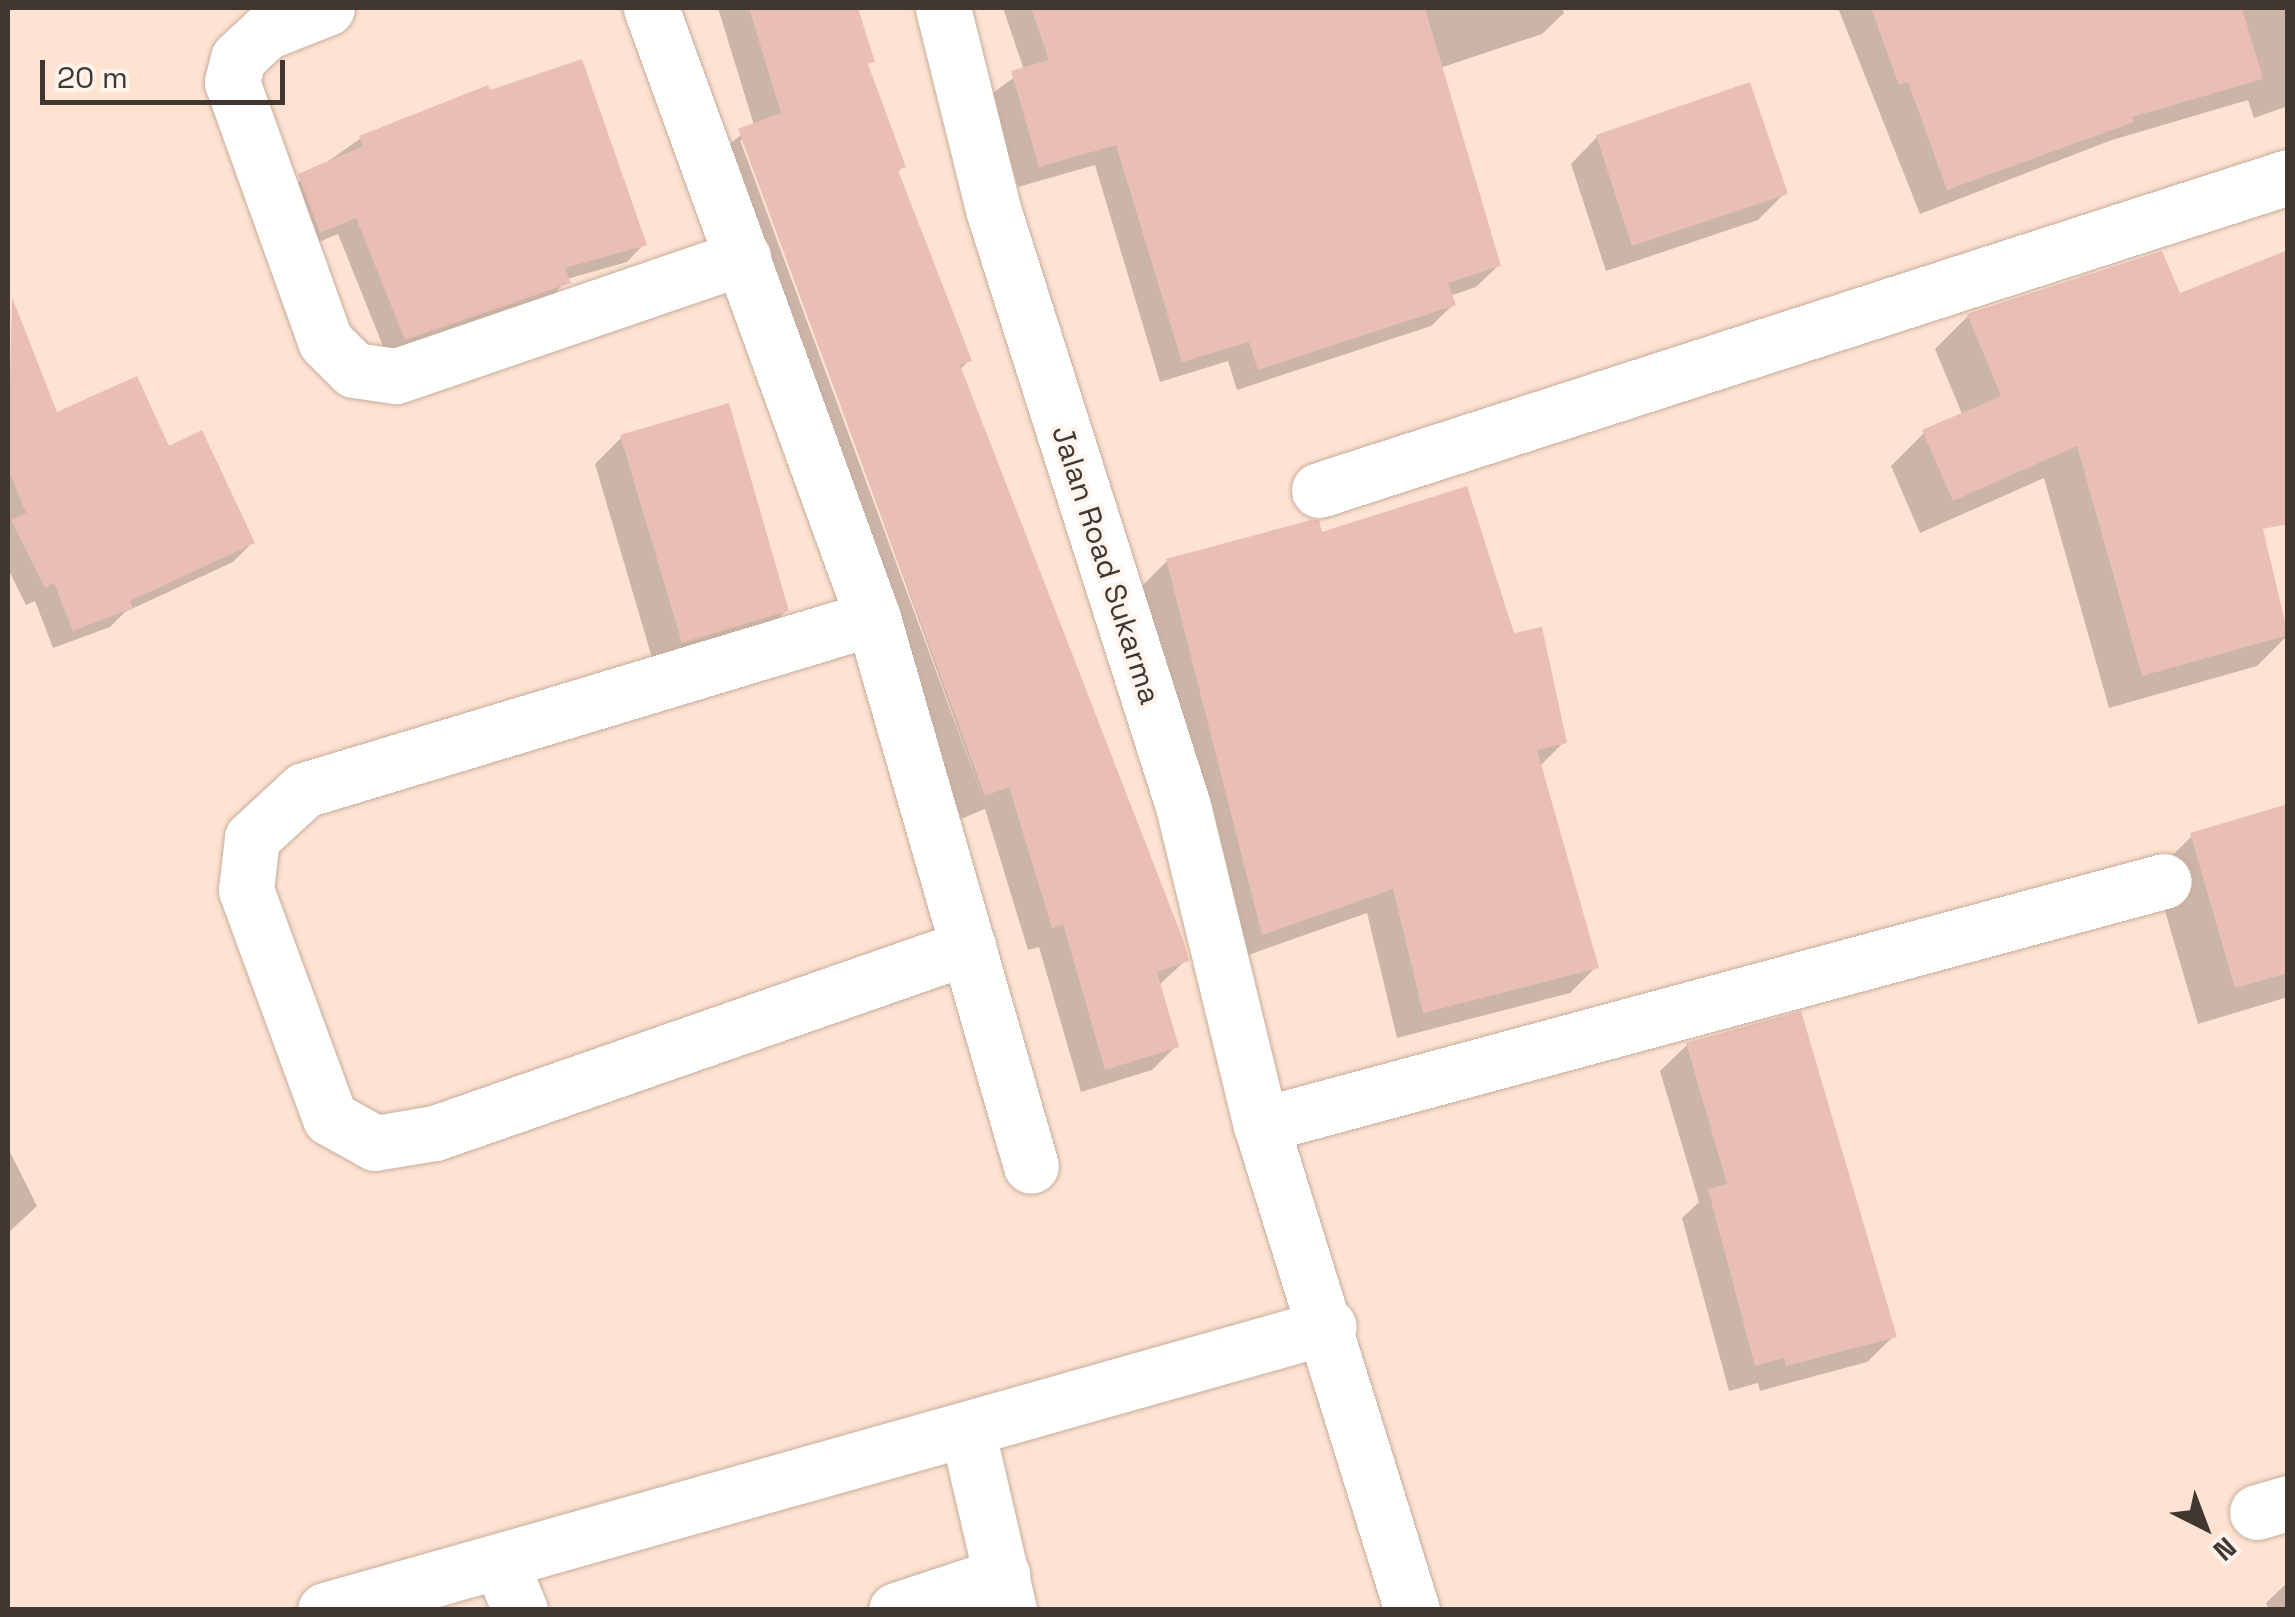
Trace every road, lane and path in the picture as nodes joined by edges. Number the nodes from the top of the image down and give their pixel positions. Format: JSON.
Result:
{"nodes":[{"id":1,"x":327,"y":8,"type":"edge"},
{"id":2,"x":651,"y":8,"type":"edge"},
{"id":3,"x":943,"y":8,"type":"edge"},
{"id":4,"x":2288,"y":177,"type":"edge"},
{"id":5,"x":742,"y":258,"type":"junction"},
{"id":6,"x":1319,"y":490,"type":"dead end"},
{"id":7,"x":874,"y":618,"type":"junction"},
{"id":8,"x":2164,"y":881,"type":"dead end"},
{"id":9,"x":968,"y":947,"type":"junction"},
{"id":10,"x":1261,"y":1125,"type":"junction"},
{"id":11,"x":1031,"y":1166,"type":"dead end"},
{"id":12,"x":1329,"y":1326,"type":"junction"},
{"id":13,"x":967,"y":1429,"type":"junction"},
{"id":14,"x":510,"y":1587,"type":"edge"},
{"id":15,"x":1006,"y":1592,"type":"edge"},
{"id":16,"x":325,"y":1610,"type":"edge"},
{"id":17,"x":896,"y":1610,"type":"edge"},
{"id":18,"x":1412,"y":1610,"type":"edge"}],
"edges":[{"from":1,"to":5,"type":"street"},
{"from":2,"to":5,"type":"street"},
{"from":3,"to":10,"type":"street","name":"Jalan Road Sukarma"},
{"from":4,"to":6,"type":"street"},
{"from":5,"to":7,"type":"street"},
{"from":7,"to":9,"type":"street"},
{"from":7,"to":9,"type":"street"},
{"from":8,"to":10,"type":"street"},
{"from":9,"to":11,"type":"street"},
{"from":10,"to":12,"type":"street","name":"Jalan Road Sukarma"},
{"from":12,"to":13,"type":"street"},
{"from":12,"to":18,"type":"street","name":"Jalan Road Sukarma"},
{"from":13,"to":14,"type":"street"},
{"from":13,"to":15,"type":"street"},
{"from":14,"to":16,"type":"street"},
{"from":15,"to":17,"type":"street"}]}
